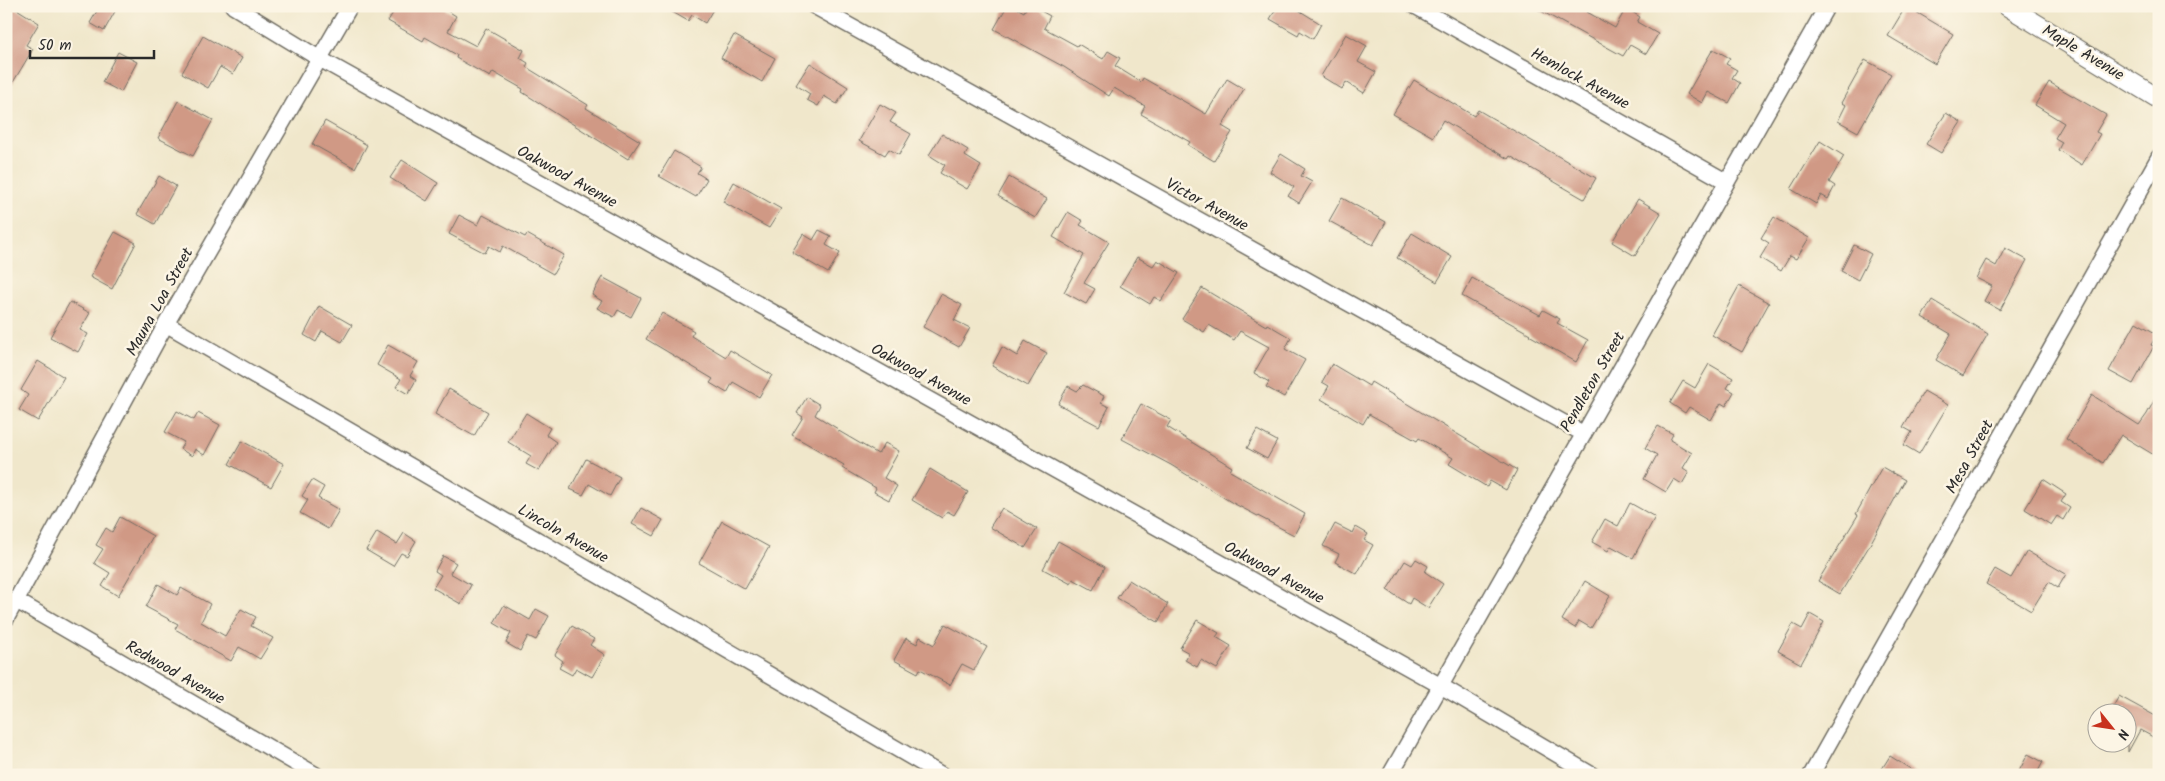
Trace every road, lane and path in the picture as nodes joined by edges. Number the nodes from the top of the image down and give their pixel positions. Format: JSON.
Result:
{"nodes":[{"id":1,"x":233,"y":6,"type":"edge"},
{"id":2,"x":350,"y":6,"type":"edge"},
{"id":3,"x":814,"y":6,"type":"edge"},
{"id":4,"x":1415,"y":6,"type":"edge"},
{"id":5,"x":1827,"y":6,"type":"edge"},
{"id":6,"x":2007,"y":6,"type":"edge"},
{"id":7,"x":320,"y":59,"type":"junction"},
{"id":8,"x":2159,"y":99,"type":"edge"},
{"id":9,"x":2159,"y":157,"type":"edge"},
{"id":10,"x":1727,"y":182,"type":"junction"},
{"id":11,"x":166,"y":324,"type":"junction"},
{"id":12,"x":1584,"y":434,"type":"junction"},
{"id":13,"x":17,"y":601,"type":"junction"},
{"id":14,"x":6,"y":619,"type":"edge"},
{"id":15,"x":1441,"y":686,"type":"junction"},
{"id":16,"x":316,"y":775,"type":"edge"},
{"id":17,"x":942,"y":775,"type":"edge"},
{"id":18,"x":1390,"y":775,"type":"edge"},
{"id":19,"x":1592,"y":775,"type":"edge"},
{"id":20,"x":1812,"y":775,"type":"edge"}],
"edges":[{"from":1,"to":7,"type":"street","name":"Oakwood Avenue"},
{"from":2,"to":7,"type":"street","name":"Mauna Loa Street"},
{"from":3,"to":12,"type":"street","name":"Victor Avenue"},
{"from":4,"to":10,"type":"street","name":"Hemlock Avenue"},
{"from":5,"to":10,"type":"street","name":"Pendleton Street"},
{"from":6,"to":8,"type":"street","name":"Maple Avenue"},
{"from":7,"to":11,"type":"street","name":"Mauna Loa Street"},
{"from":7,"to":15,"type":"street","name":"Oakwood Avenue"},
{"from":9,"to":20,"type":"street","name":"Mesa Street"},
{"from":10,"to":12,"type":"street","name":"Pendleton Street"},
{"from":11,"to":13,"type":"street","name":"Mauna Loa Street"},
{"from":11,"to":17,"type":"street","name":"Lincoln Avenue"},
{"from":12,"to":15,"type":"street","name":"Pendleton Street"},
{"from":13,"to":14,"type":"street","name":"Mauna Loa Street"},
{"from":13,"to":16,"type":"street","name":"Redwood Avenue"},
{"from":15,"to":18,"type":"street","name":"Pendleton Street"},
{"from":15,"to":19,"type":"street","name":"Oakwood Avenue"}]}
